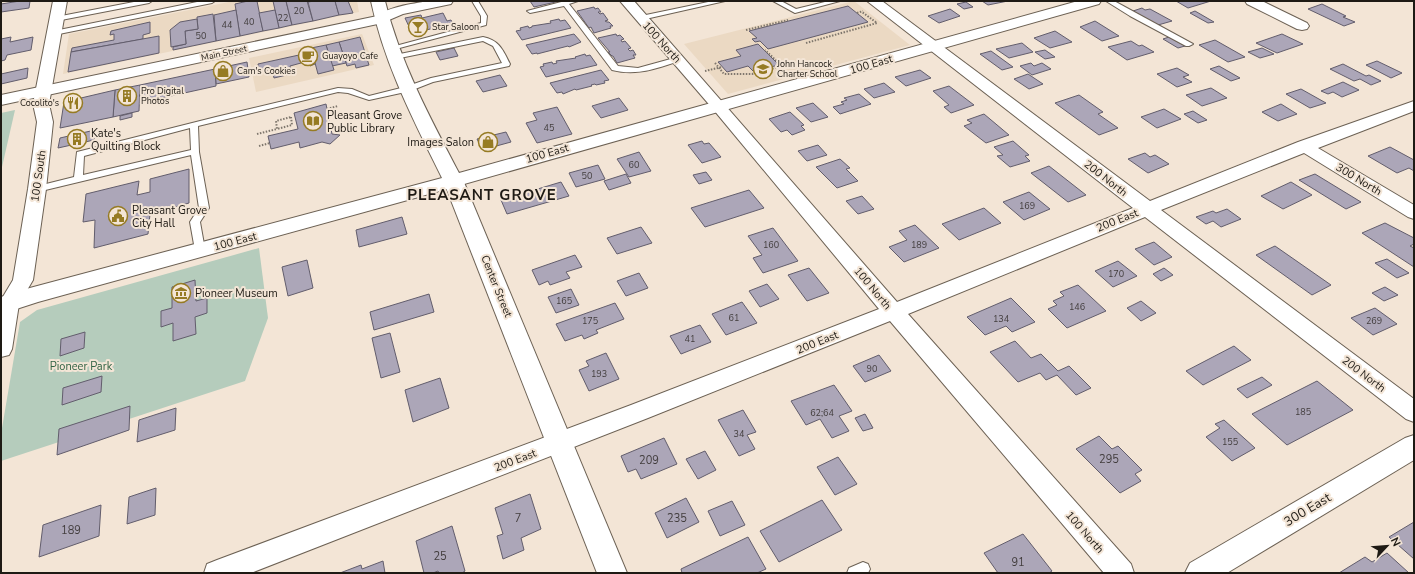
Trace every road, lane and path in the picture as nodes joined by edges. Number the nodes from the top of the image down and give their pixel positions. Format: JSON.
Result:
{"nodes":[{"id":1,"x":60,"y":1,"type":"edge"},
{"id":2,"x":149,"y":1,"type":"edge"},
{"id":3,"x":212,"y":1,"type":"edge"},
{"id":4,"x":378,"y":1,"type":"edge"},
{"id":5,"x":446,"y":1,"type":"edge"},
{"id":6,"x":476,"y":1,"type":"edge"},
{"id":7,"x":575,"y":1,"type":"edge"},
{"id":8,"x":627,"y":1,"type":"edge"},
{"id":9,"x":722,"y":1,"type":"edge"},
{"id":10,"x":776,"y":1,"type":"edge"},
{"id":11,"x":837,"y":1,"type":"edge"},
{"id":12,"x":1094,"y":1,"type":"edge"},
{"id":13,"x":1109,"y":1,"type":"edge"},
{"id":14,"x":1252,"y":1,"type":"edge"},
{"id":15,"x":565,"y":3,"type":"junction"},
{"id":16,"x":868,"y":8,"type":"edge"},
{"id":17,"x":530,"y":11,"type":"dead end"},
{"id":18,"x":857,"y":13,"type":"dead end"},
{"id":19,"x":641,"y":18,"type":"junction"},
{"id":20,"x":56,"y":19,"type":"junction"},
{"id":21,"x":382,"y":19,"type":"junction"},
{"id":22,"x":1302,"y":26,"type":"dead end"},
{"id":23,"x":54,"y":33,"type":"junction"},
{"id":24,"x":806,"y":43,"type":"dead end"},
{"id":25,"x":1189,"y":44,"type":"dead end"},
{"id":26,"x":934,"y":46,"type":"junction"},
{"id":27,"x":766,"y":50,"type":"dead end"},
{"id":28,"x":394,"y":52,"type":"junction"},
{"id":29,"x":678,"y":60,"type":"junction"},
{"id":30,"x":715,"y":63,"type":"dead end"},
{"id":31,"x":722,"y":67,"type":"dead end"},
{"id":32,"x":719,"y":68,"type":"junction"},
{"id":33,"x":759,"y":71,"type":"junction"},
{"id":34,"x":705,"y":72,"type":"dead end"},
{"id":35,"x":768,"y":82,"type":"dead end"},
{"id":36,"x":407,"y":89,"type":"junction"},
{"id":37,"x":43,"y":92,"type":"junction"},
{"id":38,"x":1,"y":100,"type":"edge"},
{"id":39,"x":338,"y":106,"type":"dead end"},
{"id":40,"x":719,"y":106,"type":"junction"},
{"id":41,"x":1414,"y":106,"type":"edge"},
{"id":42,"x":327,"y":109,"type":"dead end"},
{"id":43,"x":284,"y":114,"type":"dead end"},
{"id":44,"x":285,"y":119,"type":"junction"},
{"id":45,"x":194,"y":125,"type":"junction"},
{"id":46,"x":277,"y":129,"type":"junction"},
{"id":47,"x":257,"y":134,"type":"dead end"},
{"id":48,"x":270,"y":143,"type":"dead end"},
{"id":49,"x":259,"y":146,"type":"dead end"},
{"id":50,"x":1304,"y":146,"type":"junction"},
{"id":51,"x":195,"y":152,"type":"junction"},
{"id":52,"x":78,"y":179,"type":"junction"},
{"id":53,"x":453,"y":180,"type":"junction"},
{"id":54,"x":37,"y":189,"type":"junction"},
{"id":55,"x":1145,"y":209,"type":"junction"},
{"id":56,"x":1414,"y":213,"type":"edge"},
{"id":57,"x":200,"y":250,"type":"junction"},
{"id":58,"x":5,"y":305,"type":"edge"},
{"id":59,"x":893,"y":311,"type":"junction"},
{"id":60,"x":1,"y":349,"type":"edge"},
{"id":61,"x":1414,"y":412,"type":"edge"},
{"id":62,"x":560,"y":442,"type":"junction"},
{"id":63,"x":1414,"y":446,"type":"edge"},
{"id":64,"x":218,"y":573,"type":"edge"},
{"id":65,"x":612,"y":573,"type":"edge"},
{"id":66,"x":1121,"y":573,"type":"edge"},
{"id":67,"x":1200,"y":573,"type":"edge"}],
"edges":[{"from":1,"to":20,"type":"street","name":"100 South"},
{"from":2,"to":20,"type":"lane"},
{"from":3,"to":23,"type":"lane"},
{"from":4,"to":21,"type":"main road","name":"Center Street"},
{"from":5,"to":21,"type":"street","name":"Main Street"},
{"from":6,"to":28,"type":"lane"},
{"from":7,"to":15,"type":"lane"},
{"from":8,"to":19,"type":"street","name":"100 North"},
{"from":9,"to":19,"type":"lane"},
{"from":10,"to":11,"type":"lane"},
{"from":12,"to":26,"type":"main road","name":"100 East"},
{"from":13,"to":25,"type":"lane"},
{"from":14,"to":22,"type":"street"},
{"from":15,"to":17,"type":"lane"},
{"from":15,"to":29,"type":"lane"},
{"from":16,"to":18,"type":"path"},
{"from":16,"to":24,"type":"path"},
{"from":16,"to":26,"type":"street","name":"200 North"},
{"from":19,"to":29,"type":"street","name":"100 North"},
{"from":20,"to":23,"type":"street","name":"100 South"},
{"from":21,"to":28,"type":"main road","name":"Center Street"},
{"from":21,"to":37,"type":"main road","name":"Main Street"},
{"from":23,"to":37,"type":"street","name":"100 South"},
{"from":26,"to":40,"type":"main road","name":"100 East"},
{"from":26,"to":55,"type":"street","name":"200 North"},
{"from":27,"to":33,"type":"path"},
{"from":28,"to":36,"type":"main road","name":"Center Street"},
{"from":28,"to":36,"type":"lane"},
{"from":29,"to":40,"type":"street","name":"100 North"},
{"from":30,"to":32,"type":"path"},
{"from":31,"to":32,"type":"path"},
{"from":32,"to":33,"type":"path"},
{"from":32,"to":34,"type":"path"},
{"from":33,"to":35,"type":"path"},
{"from":36,"to":45,"type":"lane"},
{"from":36,"to":53,"type":"main road","name":"Center Street"},
{"from":37,"to":38,"type":"main road","name":"Main Street"},
{"from":37,"to":54,"type":"street","name":"100 South"},
{"from":39,"to":42,"type":"path"},
{"from":40,"to":53,"type":"main road","name":"100 East"},
{"from":40,"to":59,"type":"street","name":"100 North"},
{"from":41,"to":50,"type":"street","name":"200 East"},
{"from":43,"to":44,"type":"path"},
{"from":44,"to":46,"type":"path"},
{"from":44,"to":46,"type":"path"},
{"from":45,"to":51,"type":"lane"},
{"from":45,"to":52,"type":"lane"},
{"from":46,"to":47,"type":"path"},
{"from":48,"to":49,"type":"path"},
{"from":50,"to":55,"type":"street","name":"200 East"},
{"from":50,"to":56,"type":"street","name":"300 North"},
{"from":51,"to":52,"type":"lane"},
{"from":51,"to":57,"type":"lane"},
{"from":52,"to":54,"type":"lane"},
{"from":53,"to":57,"type":"main road","name":"100 East"},
{"from":53,"to":62,"type":"main road","name":"Center Street"},
{"from":54,"to":58,"type":"street","name":"100 South"},
{"from":55,"to":59,"type":"street","name":"200 East"},
{"from":55,"to":61,"type":"street","name":"200 North"},
{"from":57,"to":58,"type":"main road","name":"100 East"},
{"from":58,"to":60,"type":"street","name":"100 South"},
{"from":59,"to":62,"type":"street","name":"200 East"},
{"from":59,"to":66,"type":"street","name":"100 North"},
{"from":62,"to":64,"type":"street","name":"200 East"},
{"from":62,"to":65,"type":"main road","name":"Center Street"},
{"from":63,"to":67,"type":"main road","name":"300 East"}]}
